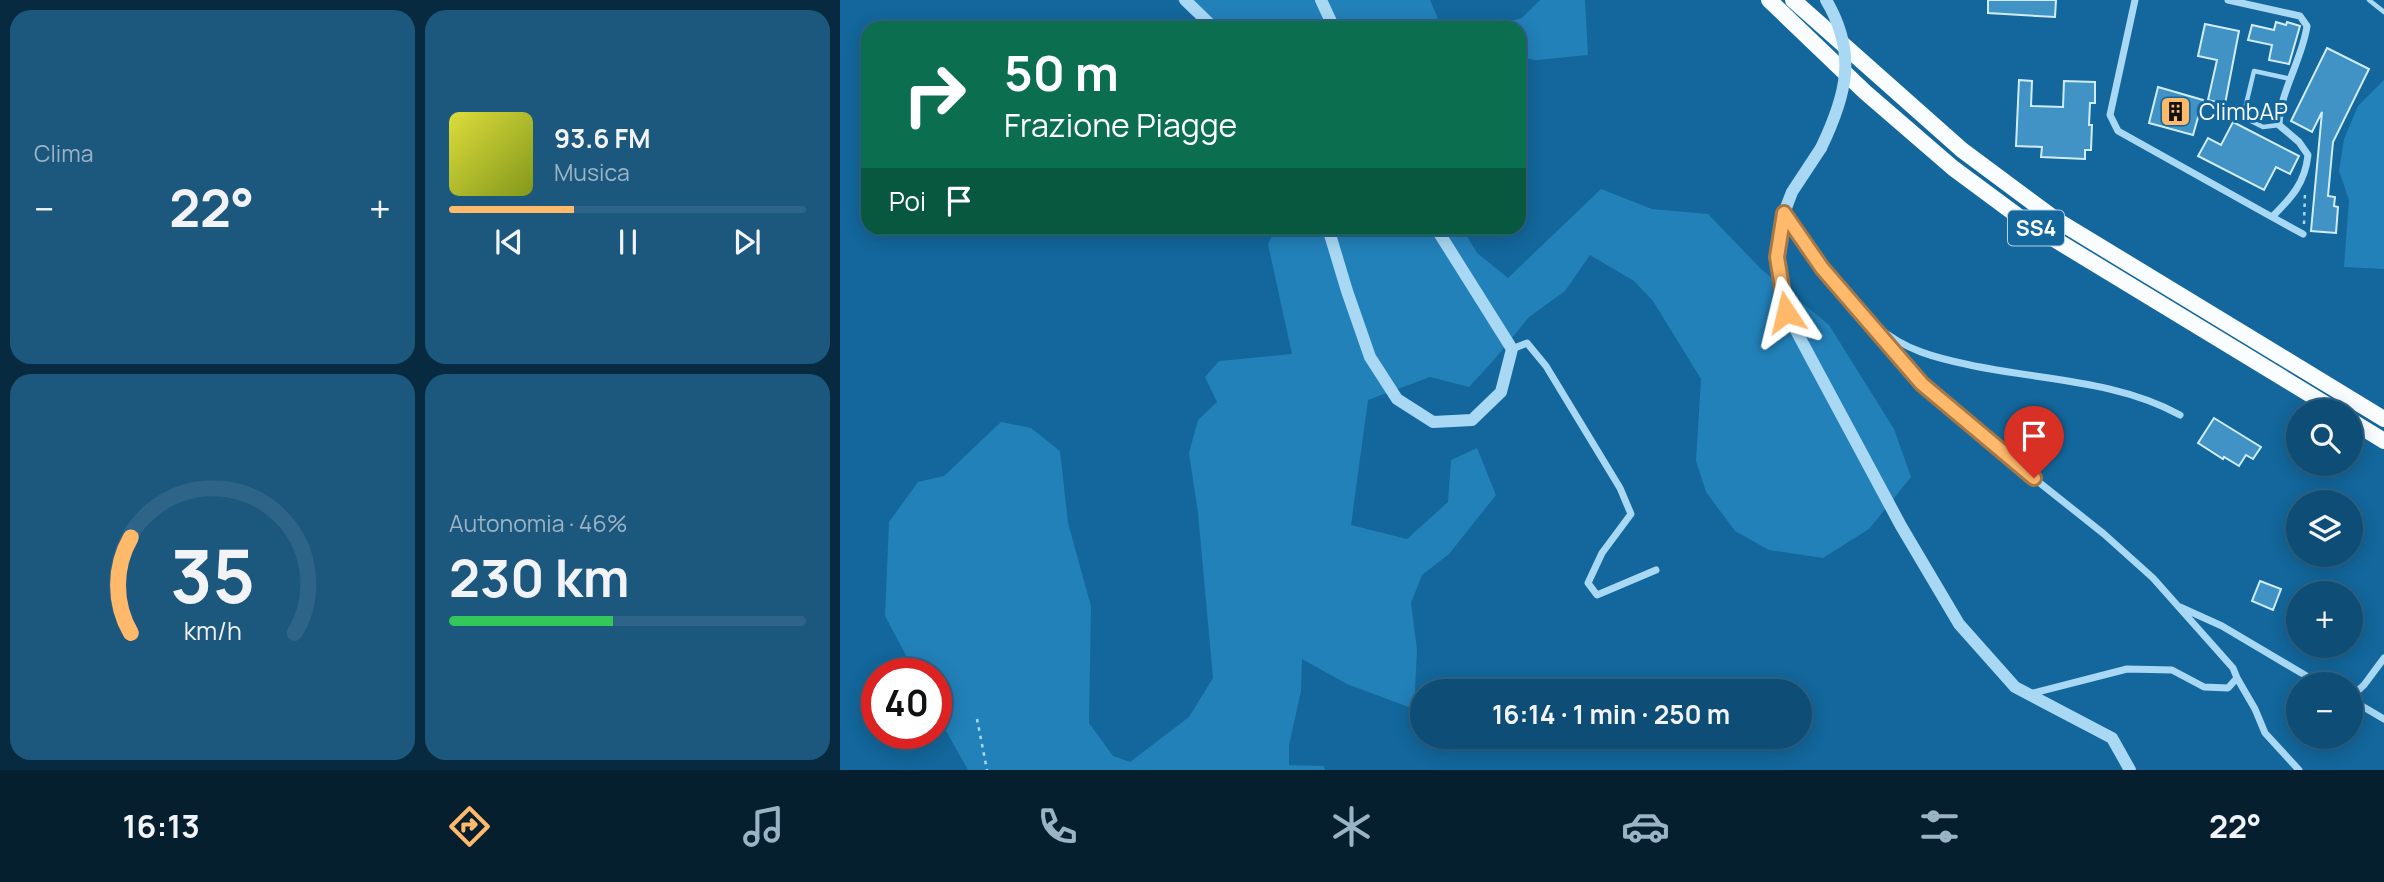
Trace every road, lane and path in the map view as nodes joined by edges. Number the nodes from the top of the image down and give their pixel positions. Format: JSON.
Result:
{"nodes":[{"id":1,"x":1185,"y":0,"type":"edge"},
{"id":2,"x":1321,"y":0,"type":"edge"},
{"id":3,"x":1769,"y":0,"type":"edge"},
{"id":4,"x":1793,"y":0,"type":"edge"},
{"id":5,"x":1826,"y":0,"type":"edge"},
{"id":6,"x":2135,"y":0,"type":"edge"},
{"id":7,"x":2228,"y":0,"type":"edge"},
{"id":8,"x":2369,"y":0,"type":"edge"},
{"id":9,"x":2384,"y":12,"type":"edge"},
{"id":10,"x":1207,"y":21,"type":"edge"},
{"id":11,"x":1331,"y":21,"type":"edge"},
{"id":12,"x":2291,"y":79,"type":"junction"},
{"id":13,"x":2279,"y":125,"type":"junction"},
{"id":14,"x":2306,"y":173,"type":"junction"},
{"id":15,"x":1784,"y":213,"type":"junction"},
{"id":16,"x":2273,"y":217,"type":"junction"},
{"id":17,"x":2304,"y":234,"type":"joint"},
{"id":18,"x":1330,"y":235,"type":"edge"},
{"id":19,"x":1440,"y":235,"type":"edge"},
{"id":20,"x":1855,"y":307,"type":"junction"},
{"id":21,"x":1512,"y":349,"type":"junction"},
{"id":22,"x":2317,"y":399,"type":"edge"},
{"id":23,"x":2180,"y":415,"type":"dead end"},
{"id":24,"x":2384,"y":419,"type":"edge"},
{"id":25,"x":2363,"y":428,"type":"edge"},
{"id":26,"x":2384,"y":441,"type":"edge"},
{"id":27,"x":1656,"y":569,"type":"dead end"},
{"id":28,"x":2176,"y":605,"type":"junction"},
{"id":29,"x":2384,"y":658,"type":"edge"},
{"id":30,"x":2300,"y":672,"type":"edge"},
{"id":31,"x":2236,"y":678,"type":"junction"},
{"id":32,"x":2363,"y":686,"type":"edge"},
{"id":33,"x":2029,"y":695,"type":"junction"},
{"id":34,"x":2363,"y":706,"type":"edge"},
{"id":35,"x":977,"y":719,"type":"dead end"},
{"id":36,"x":2384,"y":719,"type":"edge"},
{"id":37,"x":987,"y":770,"type":"edge"},
{"id":38,"x":2130,"y":770,"type":"edge"},
{"id":39,"x":2299,"y":770,"type":"edge"}],
"edges":[{"from":1,"to":10,"type":"street"},
{"from":2,"to":11,"type":"street"},
{"from":3,"to":22,"type":"highway","number":"SS4"},
{"from":4,"to":24,"type":"highway","number":"SS4"},
{"from":5,"to":15,"type":"street","bridge":true},
{"from":6,"to":16,"type":"street"},
{"from":7,"to":12,"type":"street"},
{"from":8,"to":9,"type":"lane"},
{"from":12,"to":13,"type":"street"},
{"from":12,"to":13,"type":"lane"},
{"from":13,"to":14,"type":"street"},
{"from":14,"to":16,"type":"street"},
{"from":14,"to":17,"type":"path"},
{"from":15,"to":20,"type":"street"},
{"from":15,"to":33,"type":"street"},
{"from":16,"to":17,"type":"street"},
{"from":18,"to":21,"type":"street"},
{"from":19,"to":21,"type":"street"},
{"from":20,"to":23,"type":"street"},
{"from":20,"to":28,"type":"street"},
{"from":21,"to":27,"type":"street"},
{"from":25,"to":26,"type":"highway"},
{"from":28,"to":30,"type":"street"},
{"from":28,"to":31,"type":"street"},
{"from":29,"to":32,"type":"street"},
{"from":31,"to":33,"type":"street"},
{"from":31,"to":39,"type":"street"},
{"from":33,"to":38,"type":"street"},
{"from":34,"to":36,"type":"street"},
{"from":35,"to":37,"type":"path"}]}
